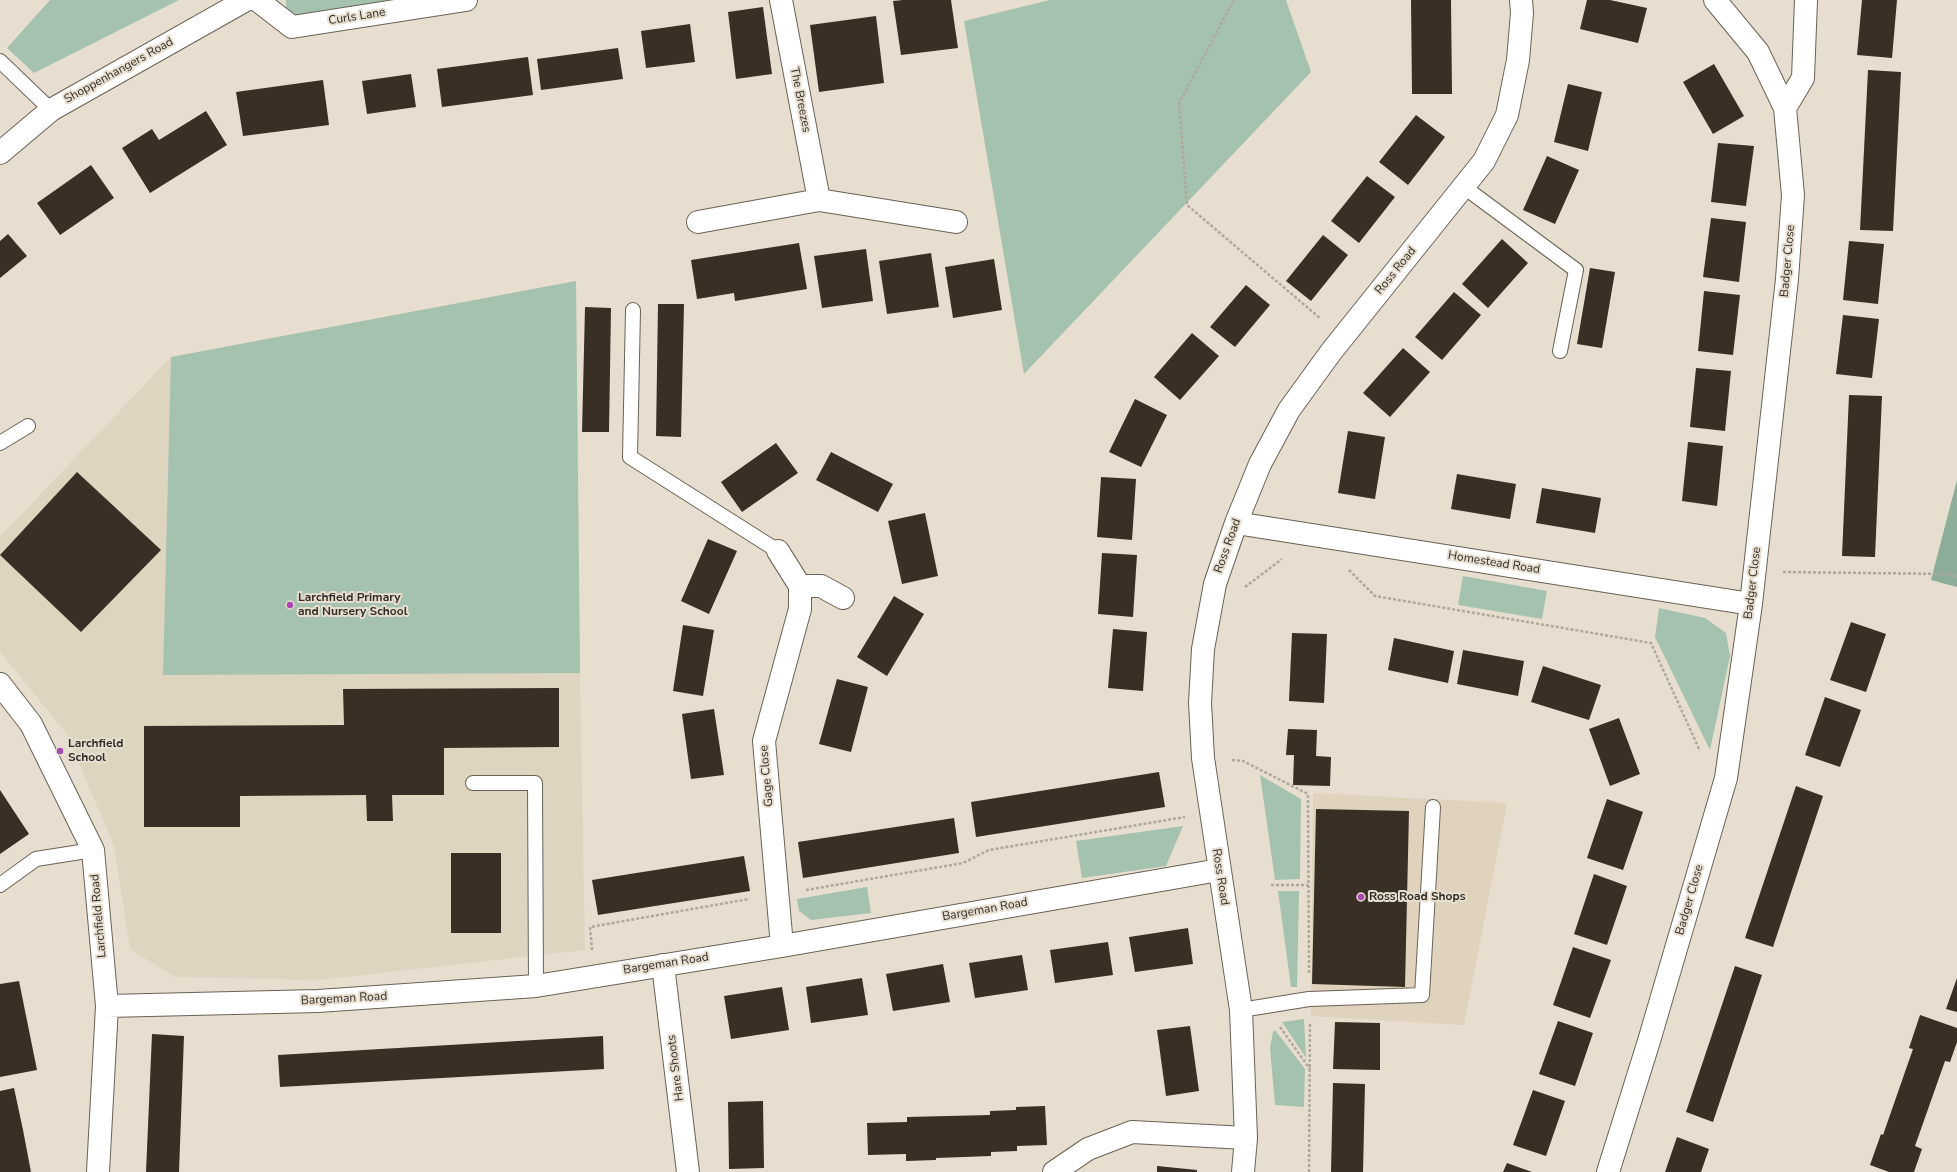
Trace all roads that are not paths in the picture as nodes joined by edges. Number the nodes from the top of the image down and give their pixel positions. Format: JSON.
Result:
{"nodes":[{"id":1,"x":246,"y":0,"type":"edge"},
{"id":2,"x":257,"y":0,"type":"edge"},
{"id":3,"x":466,"y":0,"type":"edge"},
{"id":4,"x":780,"y":0,"type":"edge"},
{"id":5,"x":1521,"y":0,"type":"edge"},
{"id":6,"x":1715,"y":0,"type":"edge"},
{"id":7,"x":1806,"y":0,"type":"edge"},
{"id":8,"x":0,"y":61,"type":"edge"},
{"id":9,"x":1785,"y":108,"type":"junction"},
{"id":10,"x":50,"y":110,"type":"junction"},
{"id":11,"x":0,"y":153,"type":"edge"},
{"id":12,"x":1464,"y":187,"type":"junction"},
{"id":13,"x":819,"y":200,"type":"junction"},
{"id":14,"x":698,"y":222,"type":"dead end"},
{"id":15,"x":956,"y":222,"type":"dead end"},
{"id":16,"x":633,"y":310,"type":"dead end"},
{"id":17,"x":1560,"y":351,"type":"dead end"},
{"id":18,"x":28,"y":426,"type":"dead end"},
{"id":19,"x":0,"y":444,"type":"edge"},
{"id":20,"x":1236,"y":523,"type":"junction"},
{"id":21,"x":778,"y":551,"type":"joint"},
{"id":22,"x":800,"y":586,"type":"junction"},
{"id":23,"x":843,"y":598,"type":"dead end"},
{"id":24,"x":1751,"y":604,"type":"junction"},
{"id":25,"x":0,"y":684,"type":"edge"},
{"id":26,"x":473,"y":783,"type":"dead end"},
{"id":27,"x":1433,"y":807,"type":"dead end"},
{"id":28,"x":93,"y":850,"type":"junction"},
{"id":29,"x":1219,"y":870,"type":"junction"},
{"id":30,"x":0,"y":885,"type":"edge"},
{"id":31,"x":782,"y":946,"type":"junction"},
{"id":32,"x":663,"y":964,"type":"junction"},
{"id":33,"x":536,"y":986,"type":"junction"},
{"id":34,"x":107,"y":1006,"type":"junction"},
{"id":35,"x":1241,"y":1010,"type":"junction"},
{"id":36,"x":1246,"y":1138,"type":"junction"},
{"id":37,"x":98,"y":1172,"type":"edge"},
{"id":38,"x":688,"y":1172,"type":"edge"},
{"id":39,"x":1054,"y":1172,"type":"edge"},
{"id":40,"x":1243,"y":1172,"type":"edge"},
{"id":41,"x":1608,"y":1172,"type":"edge"}],
"edges":[{"from":1,"to":10,"type":"street","name":"Shoppenhangers Road"},
{"from":2,"to":3,"type":"street","name":"Curls Lane"},
{"from":4,"to":13,"type":"street","name":"The Breezes"},
{"from":5,"to":12,"type":"street","name":"Ross Road"},
{"from":6,"to":9,"type":"street","name":"Badger Close"},
{"from":7,"to":9,"type":"street"},
{"from":8,"to":10,"type":"lane"},
{"from":9,"to":24,"type":"street","name":"Badger Close"},
{"from":10,"to":11,"type":"street","name":"Shoppenhangers Road"},
{"from":12,"to":17,"type":"lane"},
{"from":12,"to":20,"type":"street","name":"Ross Road"},
{"from":13,"to":14,"type":"street"},
{"from":13,"to":15,"type":"street"},
{"from":16,"to":21,"type":"lane"},
{"from":18,"to":19,"type":"lane"},
{"from":20,"to":24,"type":"street","name":"Homestead Road"},
{"from":20,"to":29,"type":"street","name":"Ross Road"},
{"from":21,"to":22,"type":"street"},
{"from":22,"to":23,"type":"street"},
{"from":22,"to":31,"type":"street","name":"Gage Close"},
{"from":24,"to":41,"type":"street","name":"Badger Close"},
{"from":25,"to":28,"type":"street","name":"Larchfield Road"},
{"from":26,"to":33,"type":"lane"},
{"from":27,"to":35,"type":"lane"},
{"from":28,"to":30,"type":"lane"},
{"from":28,"to":34,"type":"street","name":"Larchfield Road"},
{"from":29,"to":31,"type":"street","name":"Bargeman Road"},
{"from":29,"to":35,"type":"street","name":"Ross Road"},
{"from":31,"to":32,"type":"street","name":"Bargeman Road"},
{"from":32,"to":33,"type":"street","name":"Bargeman Road"},
{"from":32,"to":38,"type":"street","name":"Hare Shoots"},
{"from":33,"to":34,"type":"street","name":"Bargeman Road"},
{"from":34,"to":37,"type":"street","name":"Larchfield Road"},
{"from":35,"to":36,"type":"street","name":"Ross Road"},
{"from":36,"to":39,"type":"street"},
{"from":36,"to":40,"type":"street","name":"Ross Road"}]}
